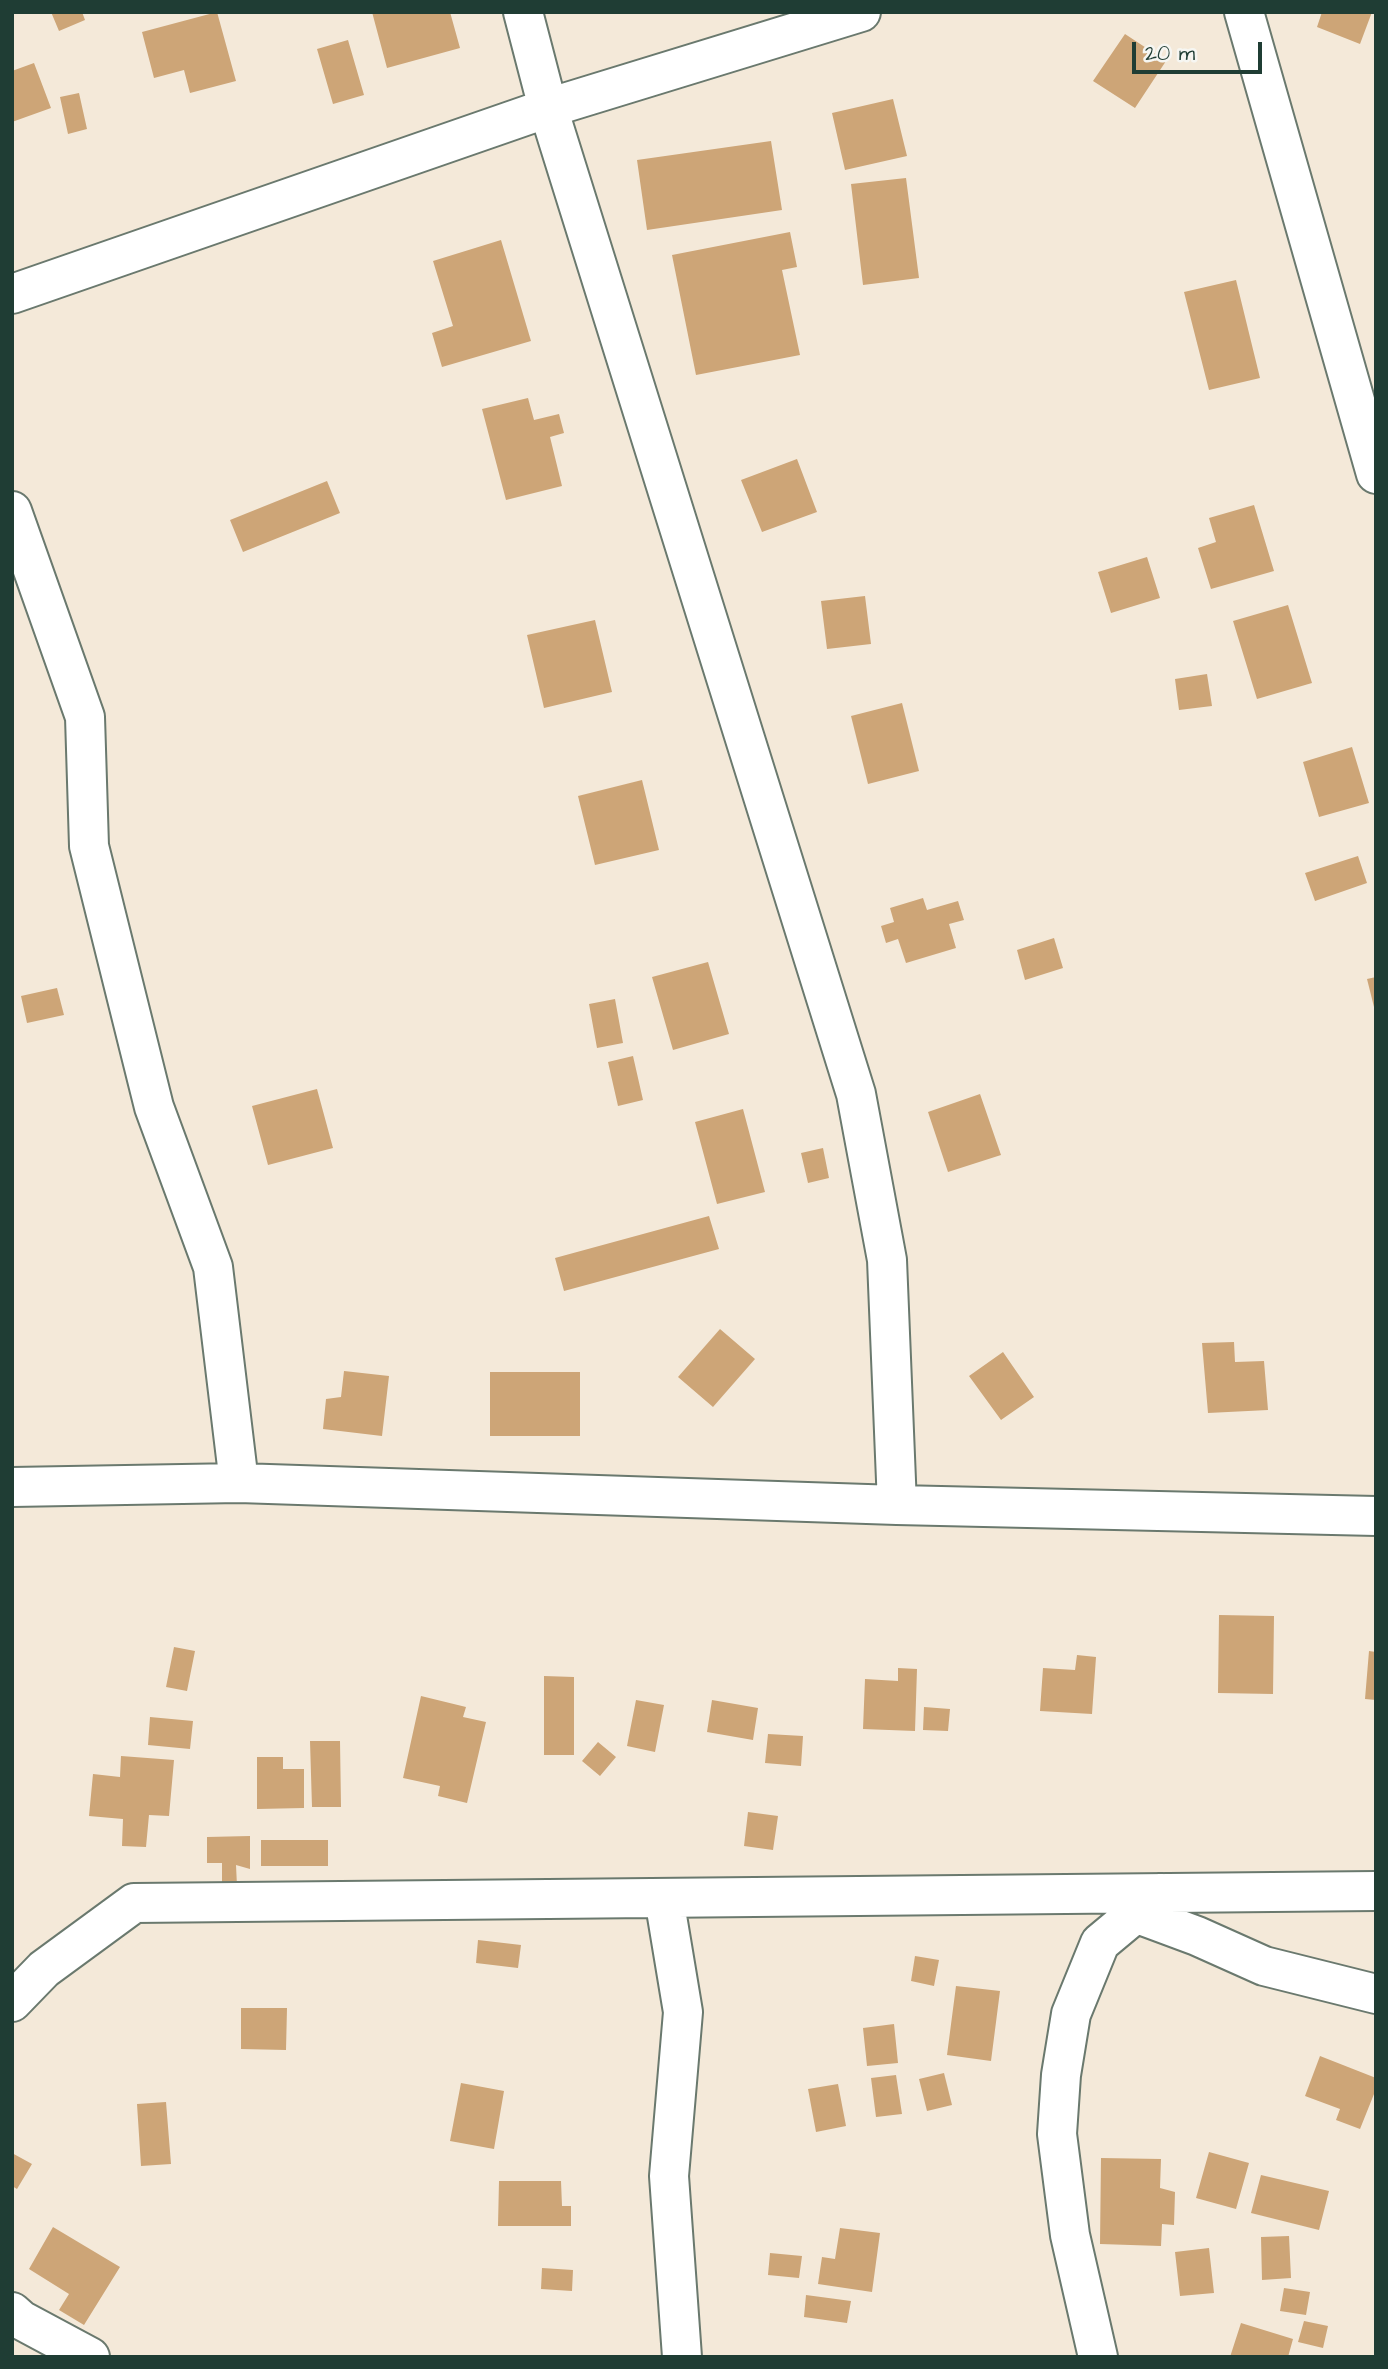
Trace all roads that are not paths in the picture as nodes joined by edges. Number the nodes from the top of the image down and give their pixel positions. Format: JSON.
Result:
{"nodes":[{"id":1,"x":523,"y":12,"type":"edge"},
{"id":2,"x":860,"y":12,"type":"edge"},
{"id":3,"x":1244,"y":12,"type":"edge"},
{"id":4,"x":548,"y":108,"type":"junction"},
{"id":5,"x":12,"y":294,"type":"edge"},
{"id":6,"x":1376,"y":474,"type":"edge"},
{"id":7,"x":12,"y":511,"type":"edge"},
{"id":8,"x":240,"y":1483,"type":"junction"},
{"id":9,"x":12,"y":1487,"type":"edge"},
{"id":10,"x":897,"y":1505,"type":"junction"},
{"id":11,"x":1376,"y":1516,"type":"edge"},
{"id":12,"x":1376,"y":1891,"type":"edge"},
{"id":13,"x":664,"y":1898,"type":"junction"},
{"id":14,"x":1148,"y":1903,"type":"junction"},
{"id":15,"x":1376,"y":1994,"type":"edge"},
{"id":16,"x":12,"y":2002,"type":"edge"},
{"id":17,"x":12,"y":2312,"type":"edge"},
{"id":18,"x":90,"y":2357,"type":"edge"},
{"id":19,"x":682,"y":2357,"type":"edge"},
{"id":20,"x":1098,"y":2357,"type":"edge"}],
"edges":[{"from":1,"to":4,"type":"street"},
{"from":2,"to":4,"type":"street"},
{"from":3,"to":6,"type":"street"},
{"from":4,"to":5,"type":"street"},
{"from":4,"to":10,"type":"street"},
{"from":7,"to":8,"type":"street"},
{"from":8,"to":9,"type":"street"},
{"from":8,"to":10,"type":"street"},
{"from":10,"to":11,"type":"street"},
{"from":12,"to":14,"type":"street"},
{"from":13,"to":14,"type":"street"},
{"from":13,"to":16,"type":"street"},
{"from":13,"to":19,"type":"street"},
{"from":14,"to":15,"type":"street"},
{"from":14,"to":20,"type":"street"},
{"from":17,"to":18,"type":"street"}]}
